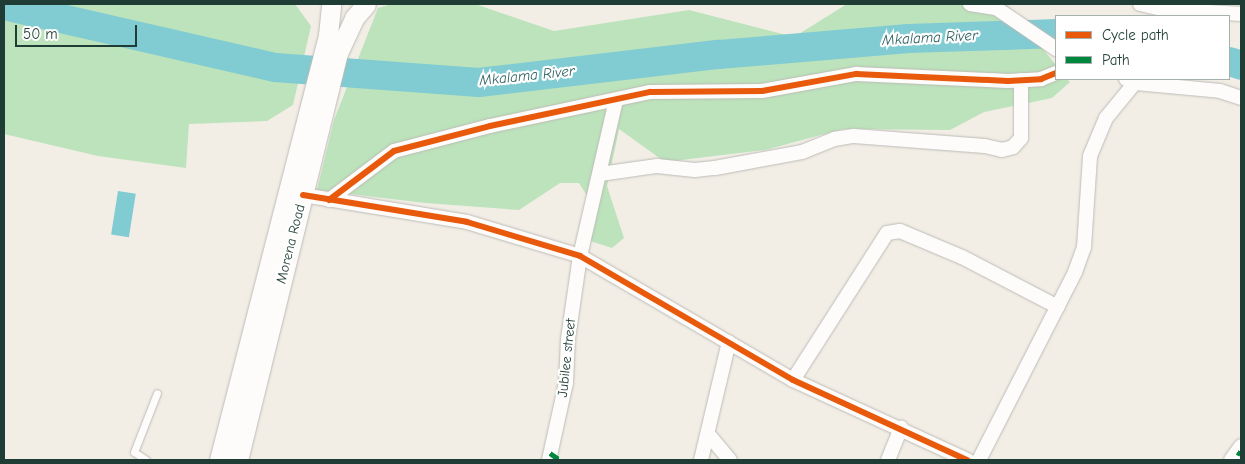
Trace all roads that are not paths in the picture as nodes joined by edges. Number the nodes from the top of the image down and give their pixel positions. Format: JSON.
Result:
{"nodes":[{"id":1,"x":331,"y":4,"type":"edge"},
{"id":2,"x":366,"y":4,"type":"edge"},
{"id":3,"x":970,"y":4,"type":"edge"},
{"id":4,"x":1012,"y":4,"type":"edge"},
{"id":5,"x":1140,"y":4,"type":"edge"},
{"id":6,"x":996,"y":8,"type":"junction"},
{"id":7,"x":1160,"y":10,"type":"edge"},
{"id":8,"x":1241,"y":14,"type":"edge"},
{"id":9,"x":1055,"y":48,"type":"edge"},
{"id":10,"x":331,"y":51,"type":"junction"},
{"id":11,"x":1055,"y":73,"type":"edge"},
{"id":12,"x":1021,"y":80,"type":"junction"},
{"id":13,"x":1133,"y":80,"type":"edge"},
{"id":14,"x":1241,"y":98,"type":"edge"},
{"id":15,"x":616,"y":100,"type":"junction"},
{"id":16,"x":316,"y":109,"type":"junction"},
{"id":17,"x":600,"y":174,"type":"junction"},
{"id":18,"x":303,"y":195,"type":"junction"},
{"id":19,"x":329,"y":200,"type":"junction"},
{"id":20,"x":580,"y":256,"type":"junction"},
{"id":21,"x":1058,"y":307,"type":"junction"},
{"id":22,"x":729,"y":342,"type":"junction"},
{"id":23,"x":793,"y":380,"type":"junction"},
{"id":24,"x":157,"y":393,"type":"dead end"},
{"id":25,"x":901,"y":427,"type":"junction"},
{"id":26,"x":708,"y":434,"type":"junction"},
{"id":27,"x":1241,"y":446,"type":"edge"},
{"id":28,"x":146,"y":460,"type":"edge"},
{"id":29,"x":219,"y":460,"type":"edge"},
{"id":30,"x":238,"y":460,"type":"edge"},
{"id":31,"x":549,"y":460,"type":"edge"},
{"id":32,"x":702,"y":460,"type":"edge"},
{"id":33,"x":730,"y":460,"type":"edge"},
{"id":34,"x":888,"y":460,"type":"edge"},
{"id":35,"x":967,"y":460,"type":"edge"},
{"id":36,"x":979,"y":460,"type":"edge"},
{"id":37,"x":1231,"y":460,"type":"edge"}],
"edges":[{"from":1,"to":10,"type":"main road","name":"Morena Road"},
{"from":2,"to":10,"type":"main road","name":"Morena Road"},
{"from":3,"to":6,"type":"street"},
{"from":4,"to":6,"type":"street"},
{"from":5,"to":7,"type":"street"},
{"from":6,"to":9,"type":"street"},
{"from":7,"to":8,"type":"street"},
{"from":10,"to":16,"type":"main road","name":"Morena Road"},
{"from":11,"to":12,"type":"street"},
{"from":12,"to":15,"type":"street"},
{"from":12,"to":17,"type":"street"},
{"from":13,"to":14,"type":"street"},
{"from":13,"to":21,"type":"street"},
{"from":15,"to":17,"type":"street","name":"Jubilee street"},
{"from":15,"to":19,"type":"street"},
{"from":16,"to":18,"type":"main road","name":"Morena Road"},
{"from":16,"to":29,"type":"main road","name":"Morena Road"},
{"from":17,"to":20,"type":"street","name":"Jubilee street"},
{"from":18,"to":19,"type":"street"},
{"from":18,"to":30,"type":"main road","name":"Morena Road"},
{"from":19,"to":20,"type":"street"},
{"from":20,"to":22,"type":"street"},
{"from":20,"to":31,"type":"street","name":"Jubilee street"},
{"from":21,"to":23,"type":"street"},
{"from":21,"to":36,"type":"street"},
{"from":22,"to":23,"type":"street"},
{"from":22,"to":26,"type":"street"},
{"from":23,"to":25,"type":"street"},
{"from":24,"to":28,"type":"lane"},
{"from":25,"to":34,"type":"street"},
{"from":25,"to":35,"type":"street"},
{"from":26,"to":32,"type":"street"},
{"from":26,"to":33,"type":"street"},
{"from":27,"to":37,"type":"street"}]}
